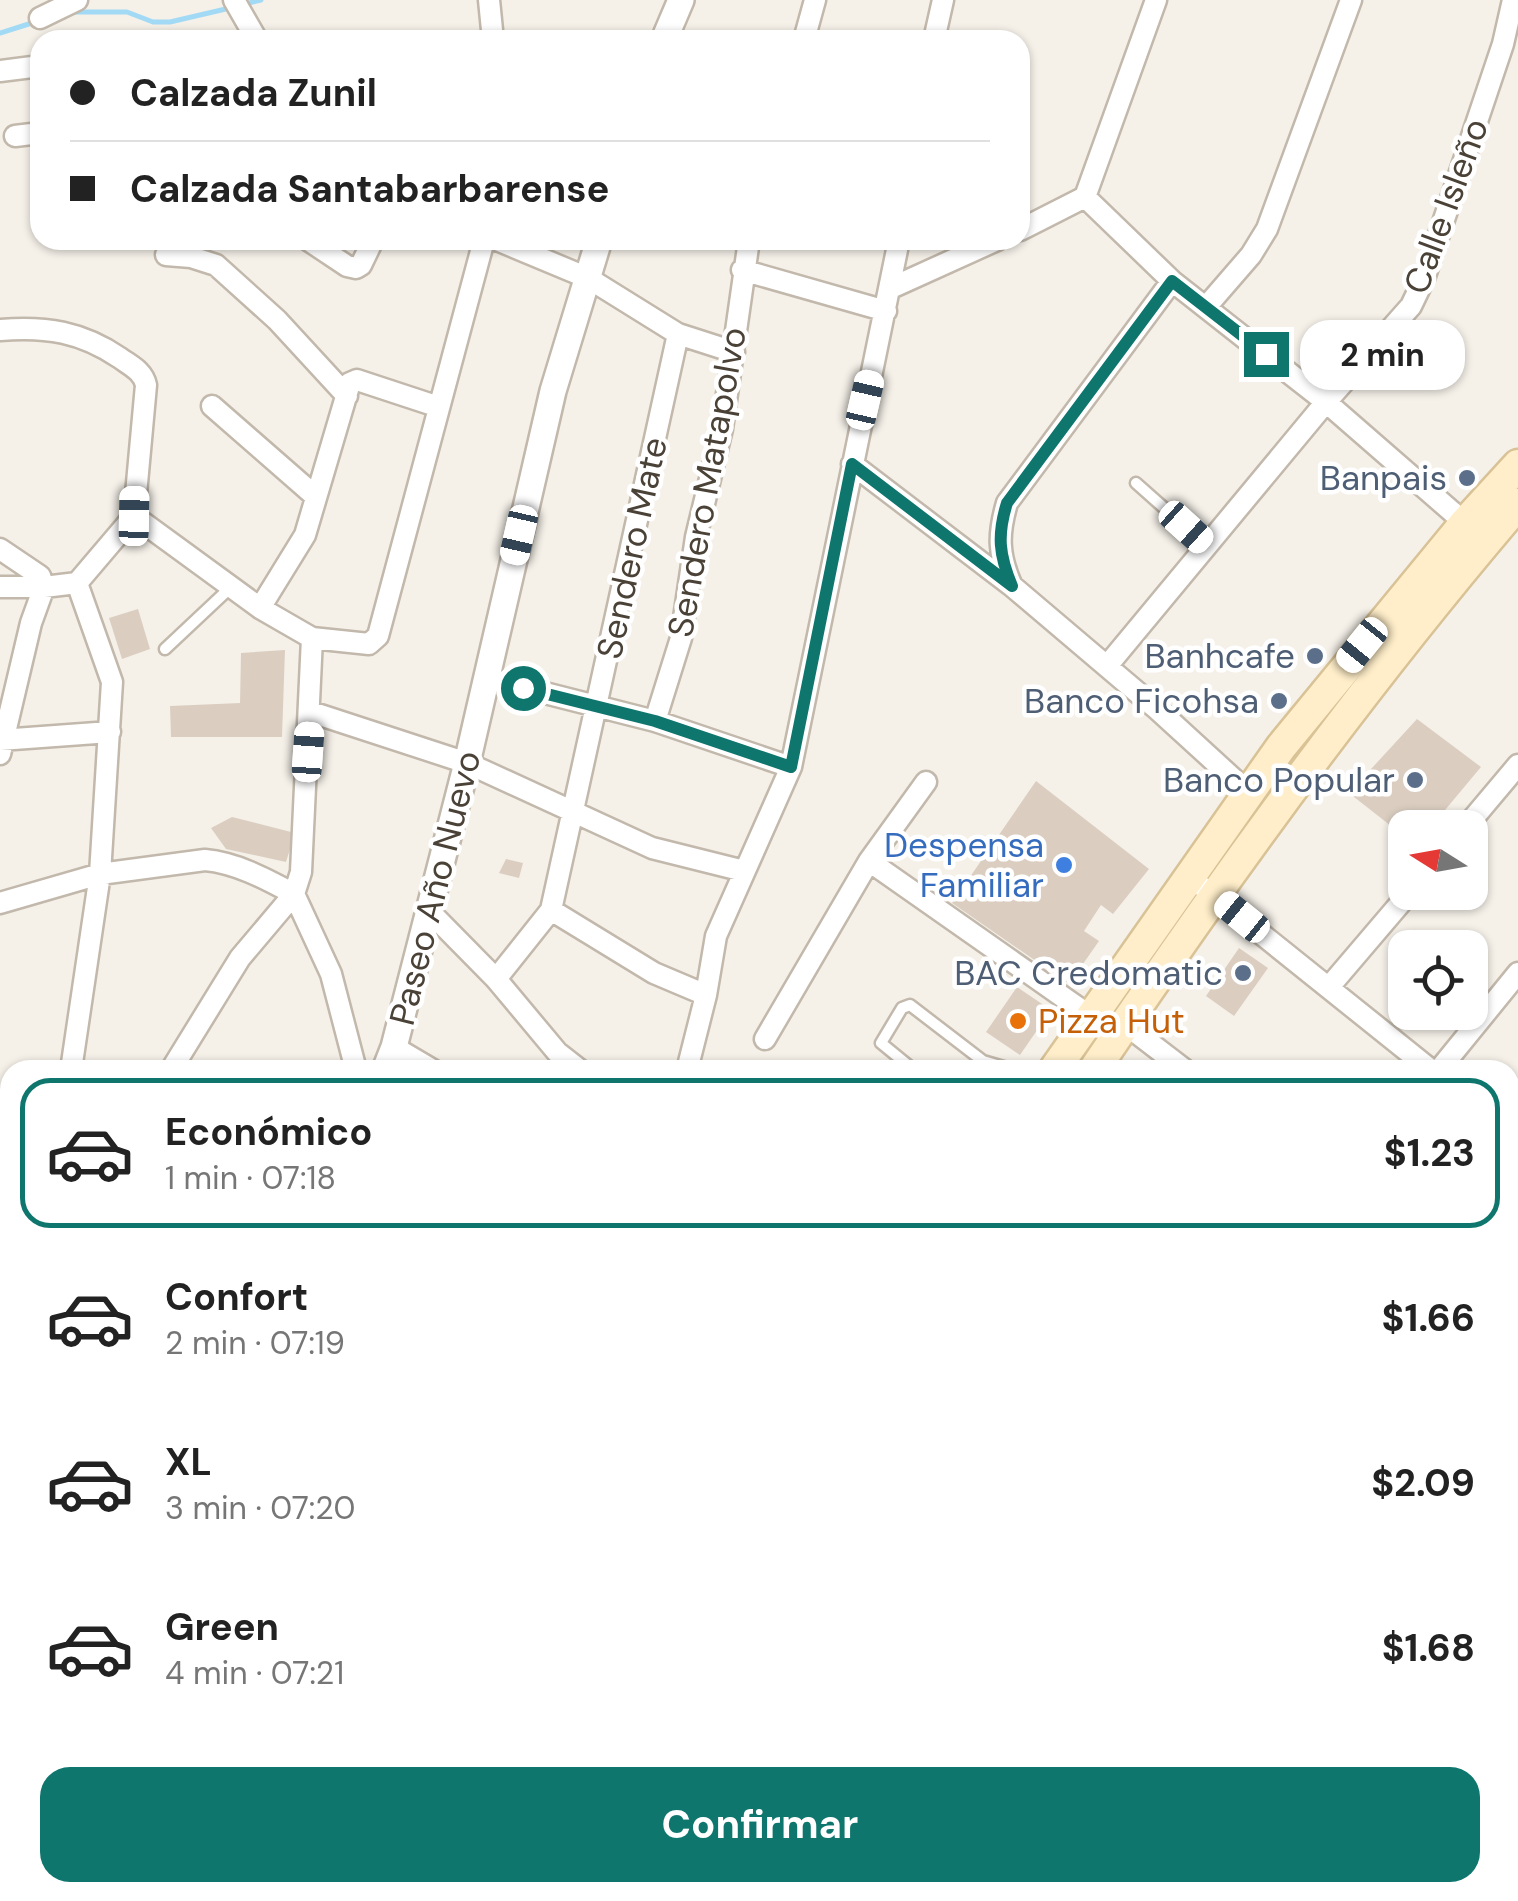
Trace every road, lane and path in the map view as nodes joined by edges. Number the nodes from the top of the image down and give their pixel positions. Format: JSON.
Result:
{"nodes":[{"id":1,"x":78,"y":0,"type":"edge"},
{"id":2,"x":489,"y":0,"type":"edge"},
{"id":3,"x":681,"y":0,"type":"edge"},
{"id":4,"x":815,"y":0,"type":"edge"},
{"id":5,"x":943,"y":0,"type":"edge"},
{"id":6,"x":1156,"y":0,"type":"edge"},
{"id":7,"x":1351,"y":0,"type":"edge"},
{"id":8,"x":1513,"y":0,"type":"edge"},
{"id":9,"x":40,"y":18,"type":"dead end"},
{"id":10,"x":493,"y":30,"type":"edge"},
{"id":11,"x":668,"y":30,"type":"edge"},
{"id":12,"x":807,"y":30,"type":"edge"},
{"id":13,"x":936,"y":30,"type":"edge"},
{"id":14,"x":30,"y":67,"type":"edge"},
{"id":15,"x":0,"y":71,"type":"edge"},
{"id":16,"x":30,"y":134,"type":"edge"},
{"id":17,"x":15,"y":136,"type":"dead end"},
{"id":18,"x":1085,"y":197,"type":"junction"},
{"id":19,"x":1030,"y":225,"type":"edge"},
{"id":20,"x":323,"y":250,"type":"edge"},
{"id":21,"x":368,"y":250,"type":"edge"},
{"id":22,"x":481,"y":250,"type":"edge"},
{"id":23,"x":521,"y":250,"type":"edge"},
{"id":24,"x":596,"y":250,"type":"edge"},
{"id":25,"x":747,"y":250,"type":"edge"},
{"id":26,"x":897,"y":250,"type":"edge"},
{"id":27,"x":975,"y":250,"type":"edge"},
{"id":28,"x":166,"y":255,"type":"dead end"},
{"id":29,"x":742,"y":270,"type":"junction"},
{"id":30,"x":588,"y":278,"type":"junction"},
{"id":31,"x":1172,"y":281,"type":"junction"},
{"id":32,"x":891,"y":288,"type":"junction"},
{"id":33,"x":1206,"y":308,"type":"junction"},
{"id":34,"x":886,"y":311,"type":"junction"},
{"id":35,"x":0,"y":330,"type":"edge"},
{"id":36,"x":678,"y":334,"type":"junction"},
{"id":37,"x":734,"y":352,"type":"junction"},
{"id":38,"x":346,"y":396,"type":"junction"},
{"id":39,"x":1326,"y":402,"type":"junction"},
{"id":40,"x":212,"y":406,"type":"dead end"},
{"id":41,"x":439,"y":407,"type":"junction"},
{"id":42,"x":852,"y":464,"type":"junction"},
{"id":43,"x":1518,"y":465,"type":"edge"},
{"id":44,"x":1136,"y":483,"type":"dead end"},
{"id":45,"x":315,"y":496,"type":"junction"},
{"id":46,"x":1518,"y":504,"type":"edge"},
{"id":47,"x":134,"y":516,"type":"junction"},
{"id":48,"x":1465,"y":523,"type":"junction"},
{"id":49,"x":1207,"y":546,"type":"junction"},
{"id":50,"x":0,"y":549,"type":"edge"},
{"id":51,"x":77,"y":583,"type":"junction"},
{"id":52,"x":1012,"y":586,"type":"junction"},
{"id":53,"x":0,"y":587,"type":"edge"},
{"id":54,"x":44,"y":587,"type":"junction"},
{"id":55,"x":231,"y":587,"type":"junction"},
{"id":56,"x":260,"y":608,"type":"junction"},
{"id":57,"x":312,"y":638,"type":"junction"},
{"id":58,"x":165,"y":649,"type":"dead end"},
{"id":59,"x":1107,"y":666,"type":"junction"},
{"id":60,"x":486,"y":678,"type":"junction"},
{"id":61,"x":598,"y":708,"type":"junction"},
{"id":62,"x":311,"y":712,"type":"junction"},
{"id":63,"x":655,"y":721,"type":"junction"},
{"id":64,"x":110,"y":732,"type":"junction"},
{"id":65,"x":1,"y":745,"type":"edge"},
{"id":66,"x":467,"y":763,"type":"junction"},
{"id":67,"x":1518,"y":765,"type":"edge"},
{"id":68,"x":791,"y":767,"type":"junction"},
{"id":69,"x":926,"y":782,"type":"dead end"},
{"id":70,"x":1250,"y":794,"type":"junction"},
{"id":71,"x":1480,"y":810,"type":"edge"},
{"id":72,"x":575,"y":814,"type":"junction"},
{"id":73,"x":869,"y":861,"type":"junction"},
{"id":74,"x":744,"y":871,"type":"junction"},
{"id":75,"x":100,"y":874,"type":"junction"},
{"id":76,"x":1202,"y":886,"type":"junction"},
{"id":77,"x":294,"y":894,"type":"junction"},
{"id":78,"x":0,"y":903,"type":"edge"},
{"id":79,"x":551,"y":910,"type":"junction"},
{"id":80,"x":1395,"y":910,"type":"edge"},
{"id":81,"x":430,"y":911,"type":"junction"},
{"id":82,"x":1518,"y":973,"type":"edge"},
{"id":83,"x":496,"y":980,"type":"junction"},
{"id":84,"x":1329,"y":988,"type":"junction"},
{"id":85,"x":706,"y":995,"type":"junction"},
{"id":86,"x":1090,"y":1016,"type":"junction"},
{"id":87,"x":1126,"y":1024,"type":"junction"},
{"id":88,"x":765,"y":1039,"type":"dead end"},
{"id":89,"x":390,"y":1058,"type":"edge"},
{"id":90,"x":72,"y":1060,"type":"edge"},
{"id":91,"x":177,"y":1060,"type":"edge"},
{"id":92,"x":353,"y":1060,"type":"edge"},
{"id":93,"x":568,"y":1060,"type":"edge"},
{"id":94,"x":690,"y":1060,"type":"edge"},
{"id":95,"x":902,"y":1060,"type":"edge"},
{"id":96,"x":982,"y":1060,"type":"edge"},
{"id":97,"x":1061,"y":1060,"type":"edge"},
{"id":98,"x":1101,"y":1060,"type":"edge"},
{"id":99,"x":1172,"y":1060,"type":"edge"},
{"id":100,"x":1419,"y":1060,"type":"edge"},
{"id":101,"x":1447,"y":1060,"type":"edge"}],
"edges":[{"from":1,"to":9,"type":"street"},
{"from":2,"to":10,"type":"street"},
{"from":3,"to":11,"type":"street"},
{"from":4,"to":12,"type":"street"},
{"from":5,"to":13,"type":"street"},
{"from":6,"to":18,"type":"street"},
{"from":7,"to":33,"type":"street"},
{"from":8,"to":39,"type":"street","name":"Calle Isleño"},
{"from":14,"to":15,"type":"street"},
{"from":16,"to":17,"type":"street"},
{"from":18,"to":19,"type":"street"},
{"from":18,"to":31,"type":"street"},
{"from":20,"to":21,"type":"street"},
{"from":22,"to":41,"type":"street"},
{"from":23,"to":30,"type":"street"},
{"from":24,"to":30,"type":"street","name":"Paseo Año Nuevo"},
{"from":25,"to":29,"type":"street","name":"Sendero Matapolvo"},
{"from":26,"to":32,"type":"street"},
{"from":27,"to":32,"type":"street"},
{"from":28,"to":38,"type":"street"},
{"from":29,"to":34,"type":"street"},
{"from":29,"to":37,"type":"street","name":"Sendero Matapolvo"},
{"from":30,"to":36,"type":"street"},
{"from":30,"to":60,"type":"street","name":"Paseo Año Nuevo"},
{"from":31,"to":33,"type":"street"},
{"from":31,"to":52,"type":"street"},
{"from":32,"to":34,"type":"street"},
{"from":33,"to":39,"type":"street"},
{"from":34,"to":42,"type":"street"},
{"from":35,"to":47,"type":"street"},
{"from":36,"to":37,"type":"street"},
{"from":36,"to":61,"type":"street","name":"Sendero Mate"},
{"from":37,"to":63,"type":"street","name":"Sendero Matapolvo"},
{"from":38,"to":41,"type":"street"},
{"from":38,"to":45,"type":"street"},
{"from":39,"to":48,"type":"street"},
{"from":39,"to":49,"type":"street","name":"Calle Isleño"},
{"from":40,"to":45,"type":"street"},
{"from":41,"to":57,"type":"street"},
{"from":42,"to":52,"type":"street"},
{"from":42,"to":68,"type":"street"},
{"from":43,"to":48,"type":"main road"},
{"from":44,"to":49,"type":"lane"},
{"from":45,"to":56,"type":"street"},
{"from":46,"to":76,"type":"main road"},
{"from":47,"to":51,"type":"street"},
{"from":47,"to":55,"type":"street"},
{"from":48,"to":70,"type":"main road"},
{"from":49,"to":59,"type":"street","name":"Calle Isleño"},
{"from":50,"to":54,"type":"street"},
{"from":51,"to":54,"type":"street"},
{"from":51,"to":64,"type":"street"},
{"from":52,"to":59,"type":"street"},
{"from":53,"to":54,"type":"street"},
{"from":54,"to":65,"type":"street"},
{"from":55,"to":56,"type":"street"},
{"from":55,"to":58,"type":"lane"},
{"from":56,"to":57,"type":"street"},
{"from":57,"to":62,"type":"street"},
{"from":59,"to":70,"type":"street"},
{"from":60,"to":61,"type":"street"},
{"from":60,"to":66,"type":"street","name":"Paseo Año Nuevo"},
{"from":61,"to":63,"type":"street"},
{"from":61,"to":72,"type":"street","name":"Sendero Mate"},
{"from":62,"to":66,"type":"street"},
{"from":62,"to":77,"type":"street"},
{"from":63,"to":68,"type":"street"},
{"from":64,"to":65,"type":"street"},
{"from":64,"to":75,"type":"street"},
{"from":66,"to":72,"type":"street"},
{"from":66,"to":81,"type":"street","name":"Paseo Año Nuevo"},
{"from":67,"to":71,"type":"street"},
{"from":68,"to":74,"type":"street"},
{"from":69,"to":73,"type":"street"},
{"from":70,"to":76,"type":"main road"},
{"from":72,"to":74,"type":"street"},
{"from":72,"to":79,"type":"street","name":"Sendero Mate"},
{"from":73,"to":86,"type":"street"},
{"from":73,"to":88,"type":"street"},
{"from":74,"to":85,"type":"street"},
{"from":75,"to":77,"type":"street"},
{"from":75,"to":78,"type":"street"},
{"from":75,"to":90,"type":"street"},
{"from":76,"to":84,"type":"street"},
{"from":76,"to":86,"type":"main road"},
{"from":76,"to":87,"type":"main road"},
{"from":77,"to":91,"type":"street"},
{"from":77,"to":92,"type":"street"},
{"from":79,"to":83,"type":"street","name":"Sendero Mate"},
{"from":79,"to":85,"type":"street"},
{"from":80,"to":84,"type":"street"},
{"from":81,"to":83,"type":"street"},
{"from":81,"to":89,"type":"street","name":"Paseo Año Nuevo"},
{"from":82,"to":101,"type":"street"},
{"from":83,"to":93,"type":"street"},
{"from":84,"to":100,"type":"street"},
{"from":85,"to":94,"type":"street"},
{"from":86,"to":97,"type":"main road"},
{"from":87,"to":98,"type":"main road"},
{"from":87,"to":99,"type":"street"},
{"from":95,"to":96,"type":"lane"}]}
